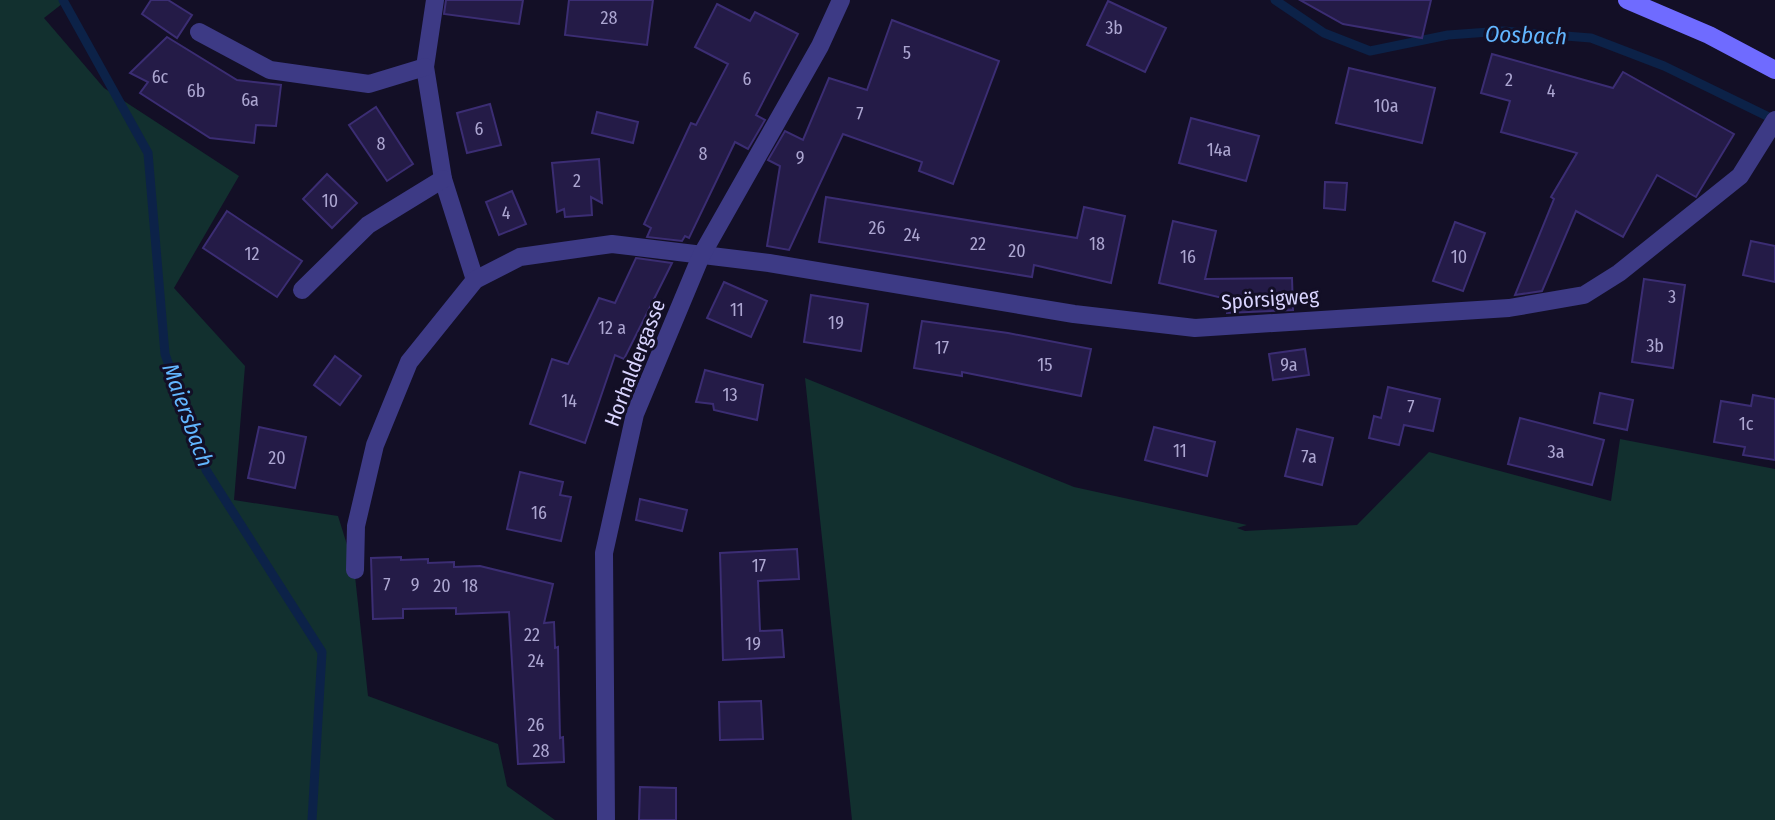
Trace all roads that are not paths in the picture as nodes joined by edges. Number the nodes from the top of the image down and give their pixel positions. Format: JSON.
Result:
{"nodes":[{"id":1,"x":435,"y":0,"type":"edge"},
{"id":2,"x":841,"y":0,"type":"edge"},
{"id":3,"x":1637,"y":2,"type":"edge"},
{"id":4,"x":199,"y":32,"type":"dead end"},
{"id":5,"x":425,"y":67,"type":"junction"},
{"id":6,"x":1775,"y":70,"type":"edge"},
{"id":7,"x":1772,"y":126,"type":"edge"},
{"id":8,"x":443,"y":179,"type":"junction"},
{"id":9,"x":701,"y":256,"type":"junction"},
{"id":10,"x":475,"y":281,"type":"junction"},
{"id":11,"x":302,"y":290,"type":"dead end"},
{"id":12,"x":355,"y":570,"type":"dead end"},
{"id":13,"x":606,"y":820,"type":"edge"}],
"edges":[{"from":1,"to":5,"type":"street"},
{"from":2,"to":9,"type":"street","name":"Horhaldergasse"},
{"from":3,"to":6,"type":"main road"},
{"from":4,"to":5,"type":"street"},
{"from":5,"to":8,"type":"street"},
{"from":7,"to":9,"type":"street","name":"Spörsigweg"},
{"from":8,"to":10,"type":"street"},
{"from":8,"to":11,"type":"street"},
{"from":9,"to":10,"type":"street","name":"Spörsigweg"},
{"from":9,"to":13,"type":"street","name":"Horhaldergasse"},
{"from":10,"to":12,"type":"street"}]}
